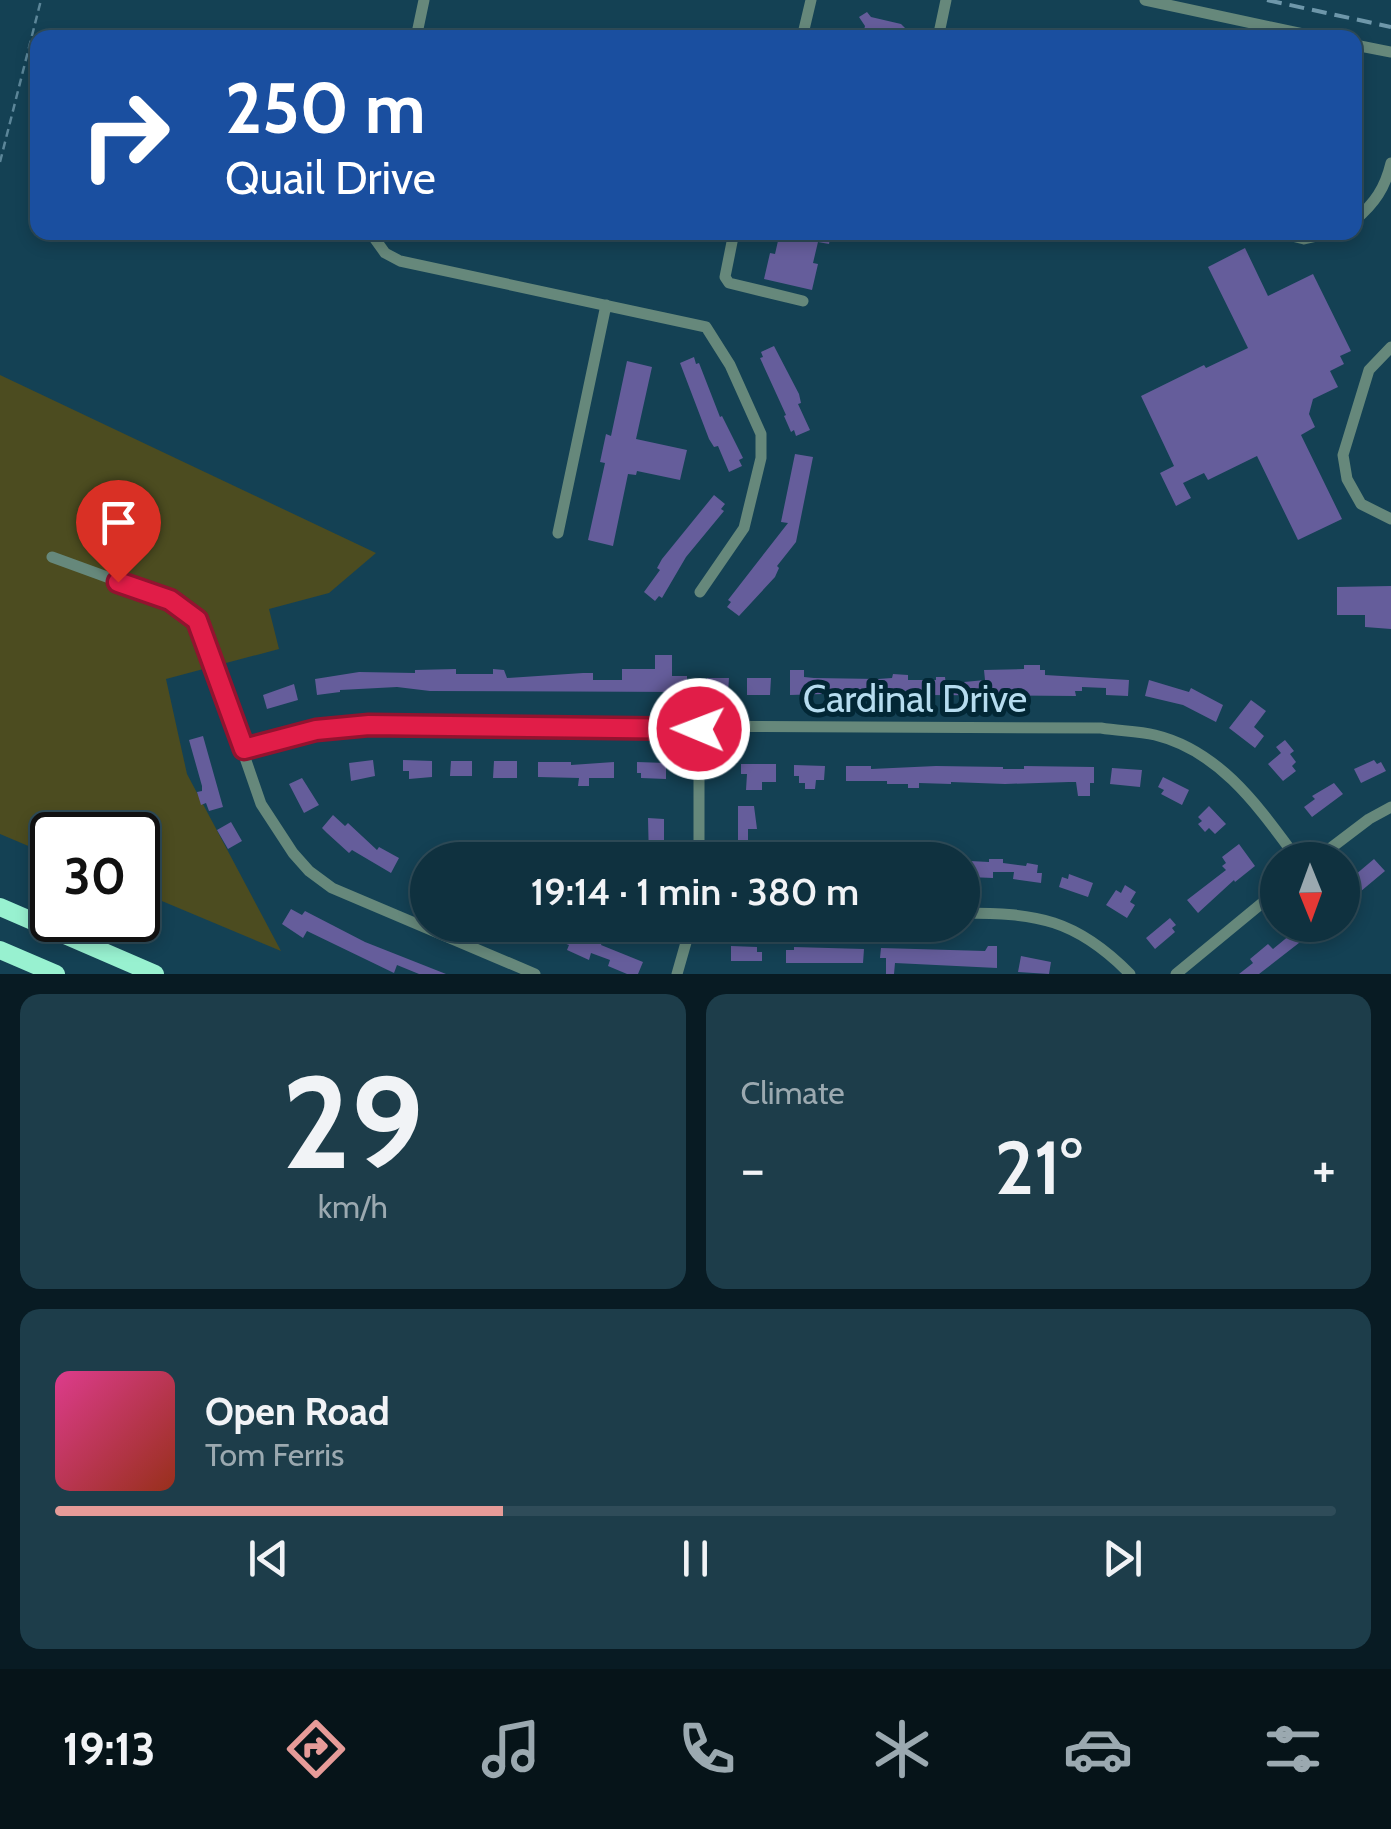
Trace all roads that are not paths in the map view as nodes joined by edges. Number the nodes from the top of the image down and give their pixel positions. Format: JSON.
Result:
{"nodes":[{"id":1,"x":424,"y":0,"type":"edge"},
{"id":2,"x":811,"y":0,"type":"edge"},
{"id":3,"x":946,"y":0,"type":"edge"},
{"id":4,"x":1144,"y":0,"type":"edge"},
{"id":5,"x":418,"y":30,"type":"edge"},
{"id":6,"x":804,"y":30,"type":"edge"},
{"id":7,"x":940,"y":30,"type":"edge"},
{"id":8,"x":1285,"y":30,"type":"edge"},
{"id":9,"x":1362,"y":46,"type":"edge"},
{"id":10,"x":1391,"y":52,"type":"edge"},
{"id":11,"x":1391,"y":162,"type":"edge"},
{"id":12,"x":1362,"y":214,"type":"edge"},
{"id":13,"x":375,"y":240,"type":"edge"},
{"id":14,"x":732,"y":240,"type":"edge"},
{"id":15,"x":804,"y":301,"type":"dead end"},
{"id":16,"x":606,"y":305,"type":"junction"},
{"id":17,"x":1391,"y":347,"type":"edge"},
{"id":18,"x":1391,"y":518,"type":"edge"},
{"id":19,"x":558,"y":533,"type":"dead end"},
{"id":20,"x":52,"y":557,"type":"dead end"},
{"id":21,"x":700,"y":592,"type":"dead end"},
{"id":22,"x":699,"y":729,"type":"junction"},
{"id":23,"x":244,"y":749,"type":"junction"},
{"id":24,"x":1391,"y":807,"type":"edge"},
{"id":25,"x":699,"y":842,"type":"edge"},
{"id":26,"x":1285,"y":842,"type":"edge"},
{"id":27,"x":1338,"y":842,"type":"edge"},
{"id":28,"x":1260,"y":905,"type":"edge"},
{"id":29,"x":0,"y":907,"type":"edge"},
{"id":30,"x":980,"y":913,"type":"edge"},
{"id":31,"x":686,"y":942,"type":"edge"},
{"id":32,"x":0,"y":950,"type":"edge"},
{"id":33,"x":56,"y":974,"type":"edge"},
{"id":34,"x":155,"y":974,"type":"edge"},
{"id":35,"x":534,"y":974,"type":"edge"},
{"id":36,"x":677,"y":974,"type":"edge"},
{"id":37,"x":1130,"y":974,"type":"edge"},
{"id":38,"x":1176,"y":974,"type":"edge"}],
"edges":[{"from":1,"to":5,"type":"street"},
{"from":2,"to":6,"type":"street"},
{"from":3,"to":7,"type":"street"},
{"from":4,"to":8,"type":"street"},
{"from":9,"to":10,"type":"street"},
{"from":11,"to":12,"type":"street"},
{"from":13,"to":16,"type":"street"},
{"from":14,"to":15,"type":"street"},
{"from":16,"to":19,"type":"street"},
{"from":16,"to":21,"type":"street"},
{"from":17,"to":18,"type":"street"},
{"from":20,"to":23,"type":"street"},
{"from":22,"to":23,"type":"street","name":"Cardinal Drive"},
{"from":22,"to":25,"type":"street"},
{"from":22,"to":26,"type":"street","name":"Cardinal Drive"},
{"from":23,"to":35,"type":"street"},
{"from":24,"to":27,"type":"street"},
{"from":28,"to":38,"type":"street"},
{"from":29,"to":34,"type":"highway"},
{"from":30,"to":37,"type":"street"},
{"from":31,"to":36,"type":"street"},
{"from":32,"to":33,"type":"highway"}]}
